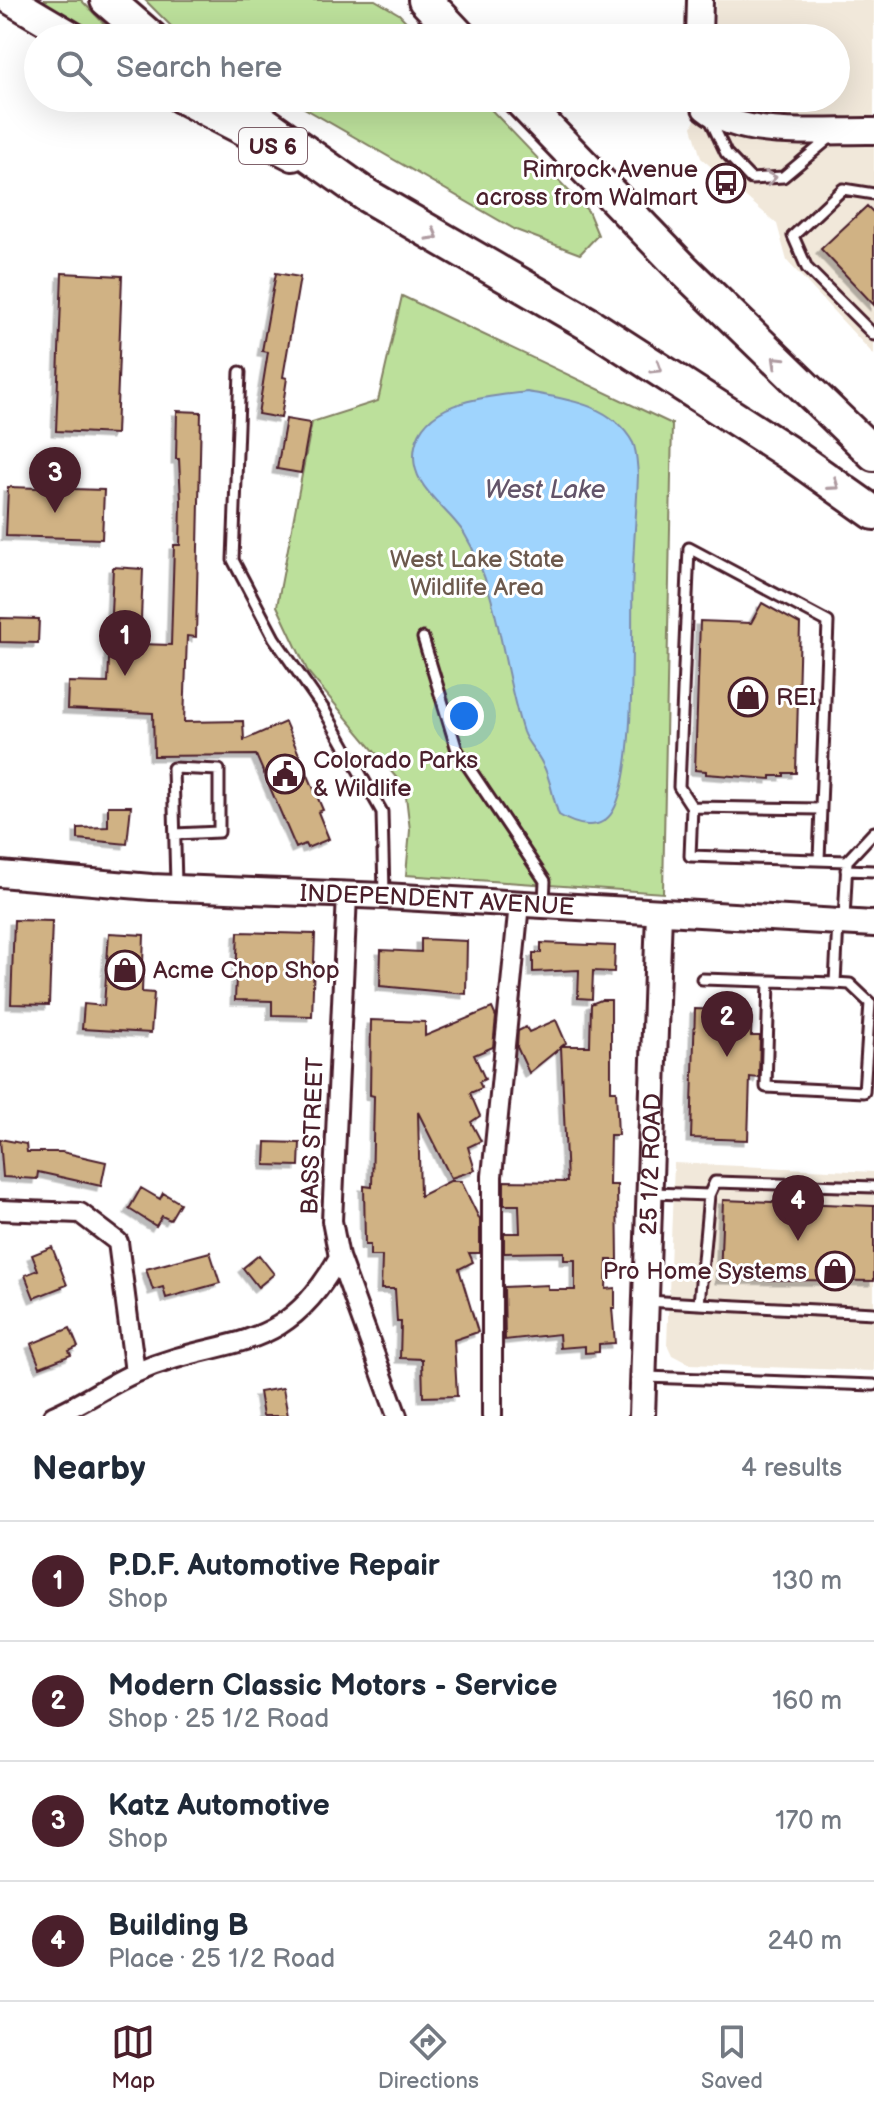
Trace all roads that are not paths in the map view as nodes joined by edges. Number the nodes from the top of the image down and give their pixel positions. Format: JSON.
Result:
{"nodes":[{"id":1,"x":11,"y":0,"type":"edge"},
{"id":2,"x":107,"y":0,"type":"edge"},
{"id":3,"x":425,"y":0,"type":"edge"},
{"id":4,"x":700,"y":0,"type":"edge"},
{"id":5,"x":51,"y":24,"type":"edge"},
{"id":6,"x":135,"y":24,"type":"edge"},
{"id":7,"x":448,"y":24,"type":"edge"},
{"id":8,"x":699,"y":24,"type":"edge"},
{"id":9,"x":207,"y":112,"type":"edge"},
{"id":10,"x":249,"y":112,"type":"edge"},
{"id":11,"x":532,"y":112,"type":"edge"},
{"id":12,"x":708,"y":112,"type":"edge"},
{"id":13,"x":716,"y":112,"type":"edge"},
{"id":14,"x":839,"y":130,"type":"junction"},
{"id":15,"x":874,"y":131,"type":"edge"},
{"id":16,"x":874,"y":194,"type":"edge"},
{"id":17,"x":366,"y":195,"type":"junction"},
{"id":18,"x":874,"y":335,"type":"edge"},
{"id":19,"x":240,"y":372,"type":"dead end"},
{"id":20,"x":874,"y":454,"type":"edge"},
{"id":21,"x":874,"y":513,"type":"edge"},
{"id":22,"x":423,"y":638,"type":"dead end"},
{"id":23,"x":692,"y":807,"type":"junction"},
{"id":24,"x":821,"y":809,"type":"junction"},
{"id":25,"x":874,"y":832,"type":"edge"},
{"id":26,"x":175,"y":834,"type":"junction"},
{"id":27,"x":819,"y":860,"type":"junction"},
{"id":28,"x":846,"y":865,"type":"junction"},
{"id":29,"x":874,"y":871,"type":"edge"},
{"id":30,"x":0,"y":874,"type":"edge"},
{"id":31,"x":175,"y":888,"type":"junction"},
{"id":32,"x":347,"y":895,"type":"junction"},
{"id":33,"x":384,"y":896,"type":"junction"},
{"id":34,"x":519,"y":904,"type":"junction"},
{"id":35,"x":544,"y":905,"type":"junction"},
{"id":36,"x":659,"y":912,"type":"junction"},
{"id":37,"x":841,"y":922,"type":"junction"},
{"id":38,"x":874,"y":924,"type":"edge"},
{"id":39,"x":702,"y":979,"type":"dead end"},
{"id":40,"x":769,"y":981,"type":"junction"},
{"id":41,"x":835,"y":983,"type":"junction"},
{"id":42,"x":874,"y":1187,"type":"edge"},
{"id":43,"x":649,"y":1193,"type":"junction"},
{"id":44,"x":709,"y":1195,"type":"junction"},
{"id":45,"x":0,"y":1210,"type":"edge"},
{"id":46,"x":339,"y":1257,"type":"junction"},
{"id":47,"x":646,"y":1301,"type":"junction"},
{"id":48,"x":699,"y":1304,"type":"junction"},
{"id":49,"x":874,"y":1313,"type":"edge"},
{"id":50,"x":135,"y":1372,"type":"junction"},
{"id":51,"x":643,"y":1377,"type":"junction"},
{"id":52,"x":874,"y":1385,"type":"edge"},
{"id":53,"x":53,"y":1416,"type":"edge"},
{"id":54,"x":397,"y":1416,"type":"edge"},
{"id":55,"x":492,"y":1416,"type":"edge"},
{"id":56,"x":642,"y":1416,"type":"edge"}],
"edges":[{"from":1,"to":5,"type":"main road"},
{"from":2,"to":6,"type":"highway"},
{"from":3,"to":7,"type":"highway"},
{"from":4,"to":8,"type":"street"},
{"from":9,"to":17,"type":"main road","number":"US 6"},
{"from":10,"to":17,"type":"highway"},
{"from":20,"to":11,"type":"highway","one_way":true},
{"from":12,"to":14,"type":"lane","one_way":true},
{"from":13,"to":14,"type":"street"},
{"from":14,"to":15,"type":"street"},
{"from":16,"to":18,"type":"lane"},
{"from":17,"to":21,"type":"highway","one_way":true},
{"from":19,"to":33,"type":"lane"},
{"from":22,"to":35,"type":"lane"},
{"from":23,"to":24,"type":"lane"},
{"from":23,"to":24,"type":"lane"},
{"from":23,"to":27,"type":"lane"},
{"from":24,"to":27,"type":"lane"},
{"from":25,"to":28,"type":"lane"},
{"from":26,"to":26,"type":"lane"},
{"from":26,"to":31,"type":"lane"},
{"from":27,"to":28,"type":"lane"},
{"from":28,"to":29,"type":"lane"},
{"from":28,"to":37,"type":"lane"},
{"from":30,"to":31,"type":"street","name":"INDEPENDENT AVENUE"},
{"from":31,"to":32,"type":"street","name":"INDEPENDENT AVENUE"},
{"from":32,"to":33,"type":"street","name":"INDEPENDENT AVENUE"},
{"from":32,"to":46,"type":"street","name":"BASS STREET"},
{"from":33,"to":34,"type":"street","name":"INDEPENDENT AVENUE"},
{"from":34,"to":35,"type":"street","name":"INDEPENDENT AVENUE"},
{"from":34,"to":55,"type":"street"},
{"from":35,"to":36,"type":"street","name":"INDEPENDENT AVENUE"},
{"from":36,"to":37,"type":"street","name":"INDEPENDENT AVENUE"},
{"from":36,"to":43,"type":"street","name":"25 1/2 ROAD"},
{"from":37,"to":38,"type":"street","name":"INDEPENDENT AVENUE"},
{"from":37,"to":41,"type":"lane"},
{"from":39,"to":40,"type":"lane"},
{"from":40,"to":41,"type":"lane"},
{"from":40,"to":41,"type":"lane"},
{"from":42,"to":44,"type":"lane"},
{"from":43,"to":44,"type":"lane"},
{"from":43,"to":47,"type":"street","name":"25 1/2 ROAD"},
{"from":44,"to":48,"type":"lane"},
{"from":45,"to":50,"type":"street"},
{"from":46,"to":50,"type":"street"},
{"from":46,"to":54,"type":"street","name":"BASS STREET"},
{"from":47,"to":48,"type":"lane"},
{"from":47,"to":51,"type":"street","name":"25 1/2 ROAD"},
{"from":48,"to":49,"type":"lane"},
{"from":50,"to":53,"type":"street"},
{"from":51,"to":52,"type":"lane"},
{"from":51,"to":56,"type":"street","name":"25 1/2 ROAD"}]}
